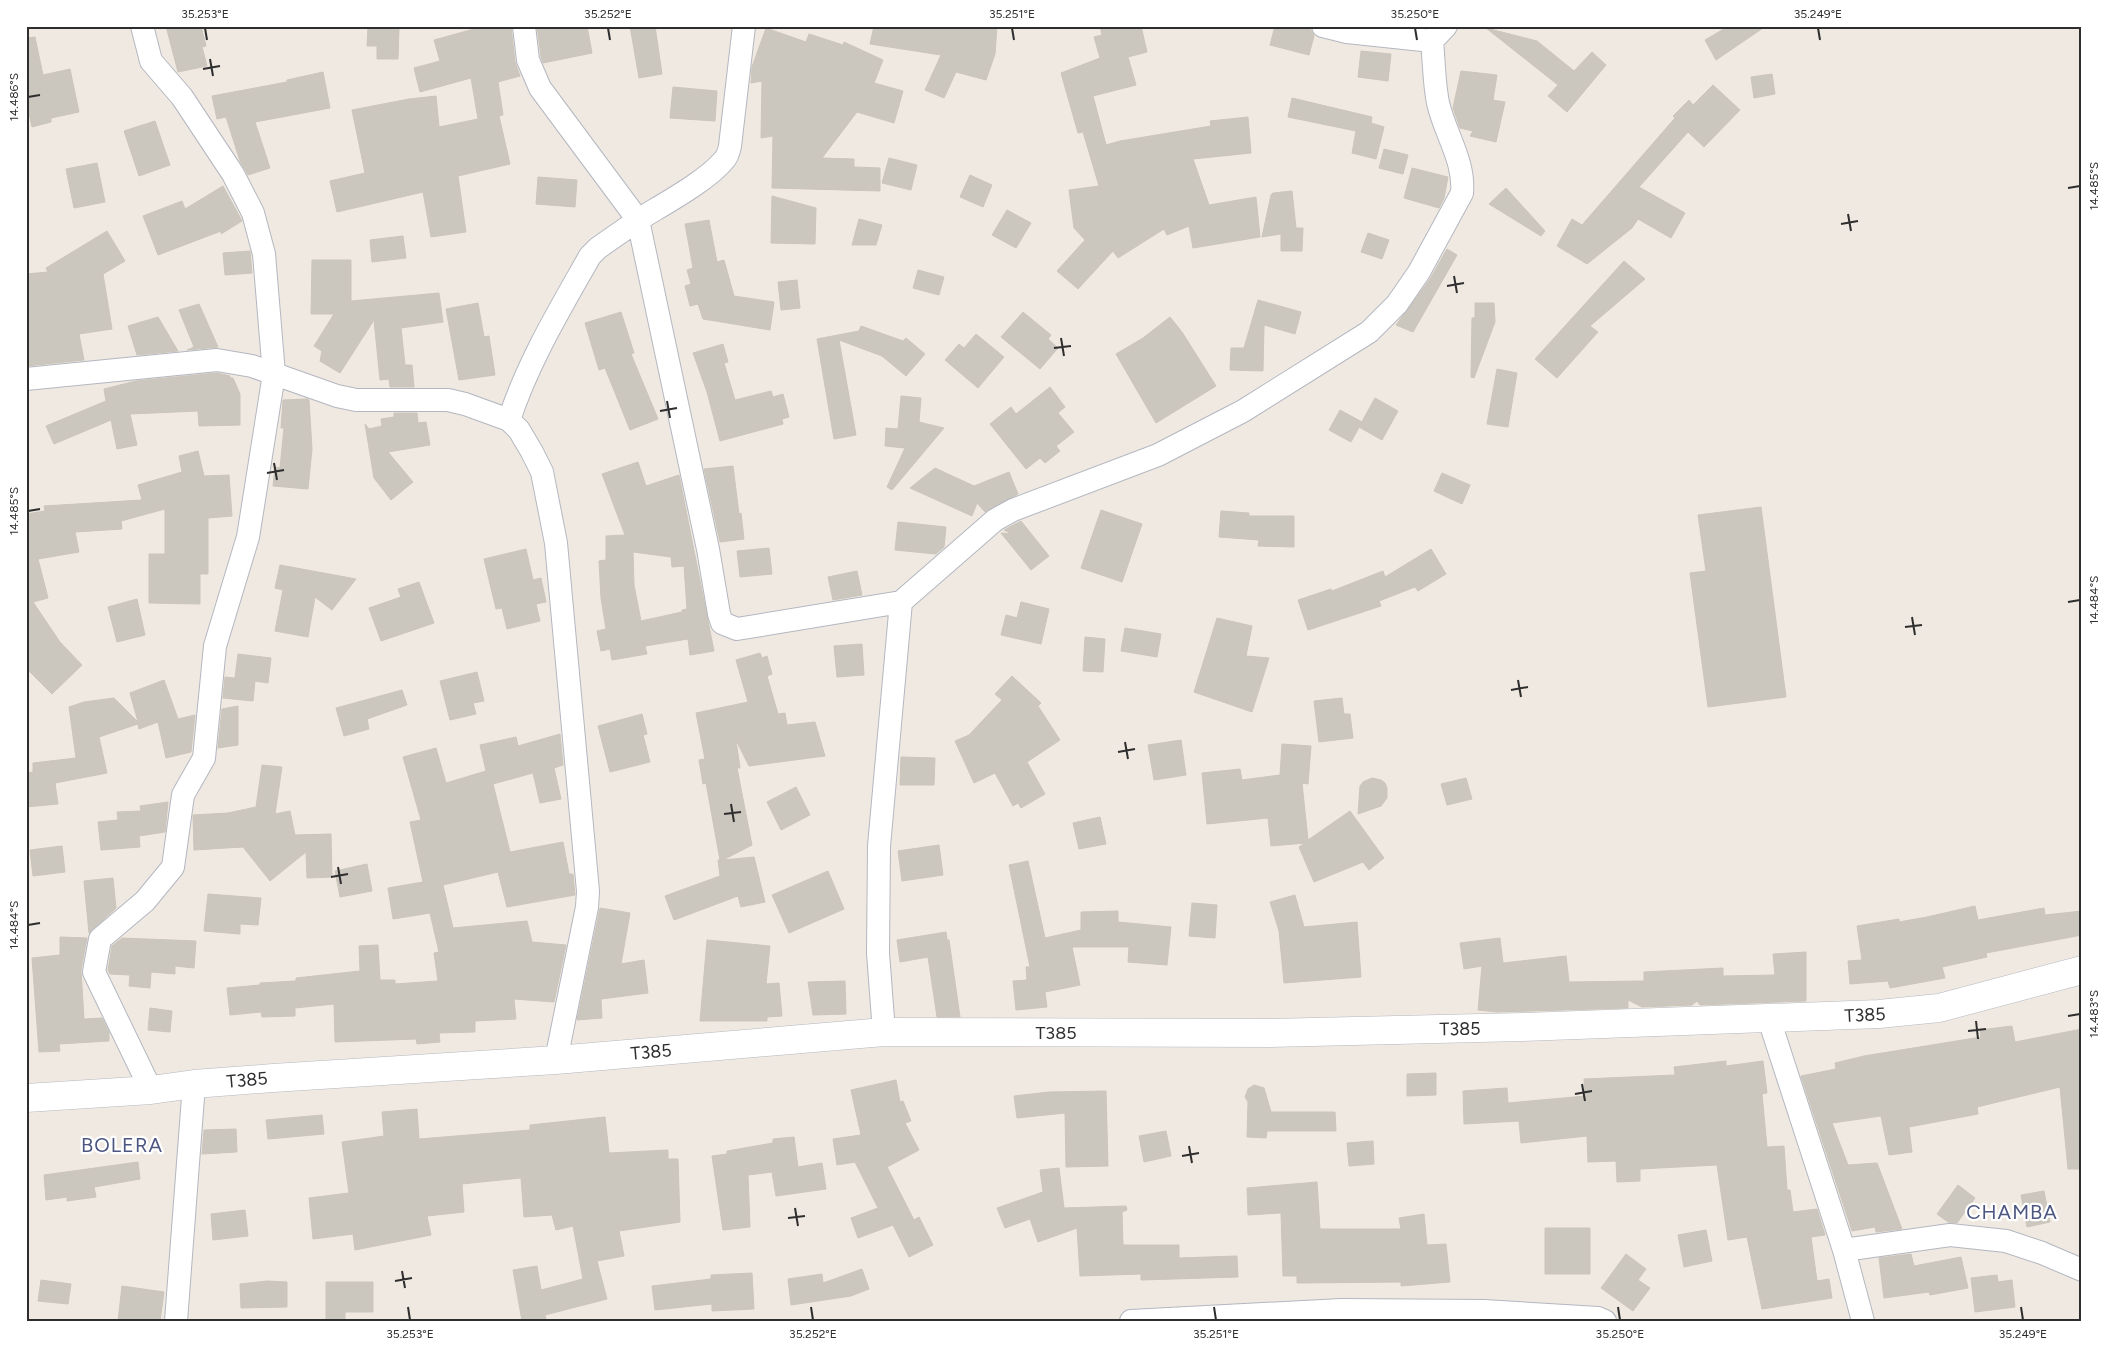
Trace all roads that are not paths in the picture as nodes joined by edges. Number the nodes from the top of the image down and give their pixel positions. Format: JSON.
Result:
{"nodes":[{"id":1,"x":142,"y":26,"type":"edge"},
{"id":2,"x":524,"y":26,"type":"edge"},
{"id":3,"x":744,"y":26,"type":"edge"},
{"id":4,"x":1323,"y":26,"type":"edge"},
{"id":5,"x":1439,"y":34,"type":"edge"},
{"id":6,"x":638,"y":220,"type":"junction"},
{"id":7,"x":274,"y":374,"type":"junction"},
{"id":8,"x":26,"y":379,"type":"edge"},
{"id":9,"x":509,"y":420,"type":"junction"},
{"id":10,"x":901,"y":602,"type":"junction"},
{"id":11,"x":2082,"y":970,"type":"edge"},
{"id":12,"x":1769,"y":1019,"type":"junction"},
{"id":13,"x":884,"y":1032,"type":"junction"},
{"id":14,"x":556,"y":1060,"type":"junction"},
{"id":15,"x":194,"y":1084,"type":"junction"},
{"id":16,"x":151,"y":1090,"type":"junction"},
{"id":17,"x":26,"y":1098,"type":"edge"},
{"id":18,"x":1844,"y":1250,"type":"junction"},
{"id":19,"x":2082,"y":1270,"type":"edge"},
{"id":20,"x":1342,"y":1315,"type":"edge"},
{"id":21,"x":176,"y":1321,"type":"edge"},
{"id":22,"x":1131,"y":1321,"type":"edge"},
{"id":23,"x":1605,"y":1321,"type":"edge"},
{"id":24,"x":1863,"y":1321,"type":"edge"}],
"edges":[{"from":1,"to":7,"type":"street"},
{"from":2,"to":6,"type":"street"},
{"from":3,"to":6,"type":"street"},
{"from":4,"to":5,"type":"street"},
{"from":5,"to":10,"type":"street"},
{"from":6,"to":9,"type":"street"},
{"from":6,"to":10,"type":"street"},
{"from":7,"to":8,"type":"street"},
{"from":7,"to":9,"type":"street"},
{"from":7,"to":16,"type":"street"},
{"from":9,"to":14,"type":"street"},
{"from":10,"to":13,"type":"street"},
{"from":11,"to":12,"type":"street","name":"T385","number":"T385"},
{"from":12,"to":13,"type":"street","name":"T385","number":"T385"},
{"from":12,"to":18,"type":"street"},
{"from":13,"to":14,"type":"street","name":"T385","number":"T385"},
{"from":14,"to":15,"type":"street","name":"T385","number":"T385"},
{"from":15,"to":16,"type":"street","name":"T385","number":"T385"},
{"from":15,"to":21,"type":"street"},
{"from":16,"to":17,"type":"street","name":"T385","number":"T385"},
{"from":18,"to":19,"type":"street"},
{"from":18,"to":24,"type":"street"},
{"from":20,"to":22,"type":"street"},
{"from":20,"to":23,"type":"street"}]}
